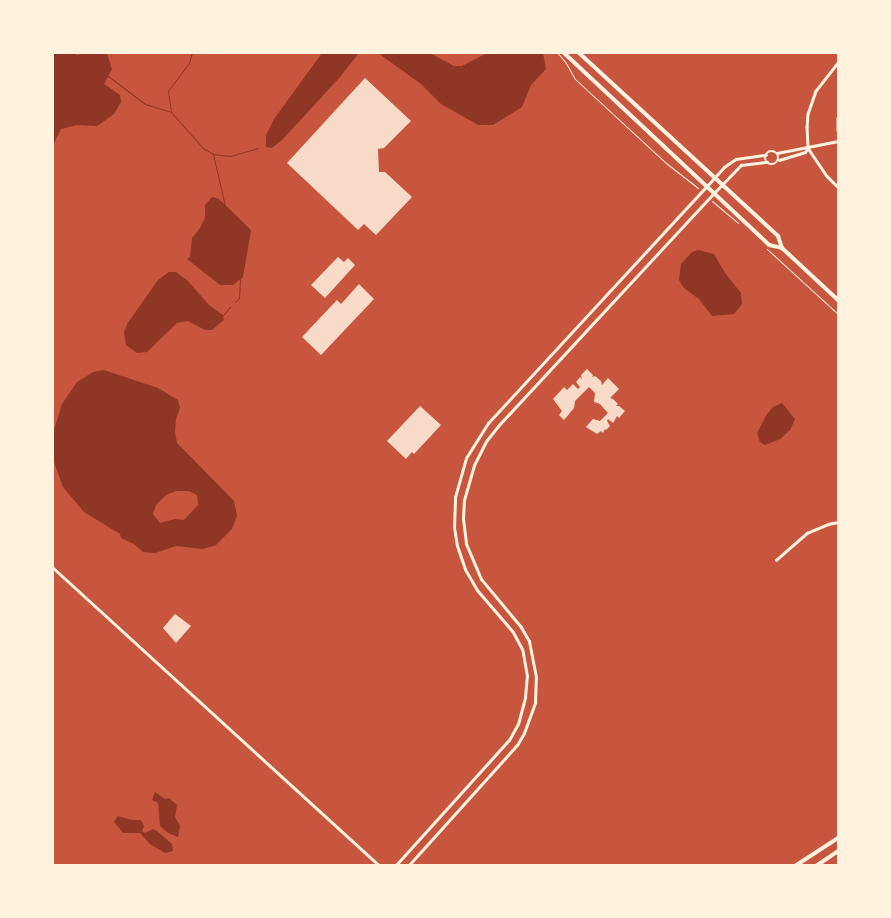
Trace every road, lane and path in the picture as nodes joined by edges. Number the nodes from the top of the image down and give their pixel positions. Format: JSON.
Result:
{"nodes":[{"id":1,"x":556,"y":52,"type":"edge"},
{"id":2,"x":563,"y":52,"type":"edge"},
{"id":3,"x":578,"y":52,"type":"edge"},
{"id":4,"x":838,"y":62,"type":"edge"},
{"id":5,"x":838,"y":118,"type":"edge"},
{"id":6,"x":838,"y":130,"type":"edge"},
{"id":7,"x":838,"y":141,"type":"edge"},
{"id":8,"x":808,"y":148,"type":"junction"},
{"id":9,"x":777,"y":154,"type":"junction"},
{"id":10,"x":766,"y":155,"type":"junction"},
{"id":11,"x":778,"y":160,"type":"junction"},
{"id":12,"x":767,"y":162,"type":"junction"},
{"id":13,"x":715,"y":177,"type":"junction"},
{"id":14,"x":723,"y":184,"type":"junction"},
{"id":15,"x":707,"y":186,"type":"junction"},
{"id":16,"x":838,"y":187,"type":"edge"},
{"id":17,"x":702,"y":191,"type":"junction"},
{"id":18,"x":714,"y":193,"type":"junction"},
{"id":19,"x":710,"y":198,"type":"junction"},
{"id":20,"x":741,"y":225,"type":"dead end"},
{"id":21,"x":766,"y":248,"type":"dead end"},
{"id":22,"x":782,"y":248,"type":"junction"},
{"id":23,"x":838,"y":300,"type":"edge"},
{"id":24,"x":838,"y":314,"type":"edge"},
{"id":25,"x":838,"y":522,"type":"edge"},
{"id":26,"x":776,"y":560,"type":"dead end"},
{"id":27,"x":52,"y":567,"type":"edge"},
{"id":28,"x":838,"y":838,"type":"edge"},
{"id":29,"x":838,"y":851,"type":"edge"},
{"id":30,"x":379,"y":866,"type":"edge"},
{"id":31,"x":395,"y":866,"type":"edge"},
{"id":32,"x":408,"y":866,"type":"edge"},
{"id":33,"x":795,"y":866,"type":"edge"},
{"id":34,"x":816,"y":866,"type":"edge"}],
"edges":[{"from":1,"to":17,"type":"path"},
{"from":2,"to":15,"type":"main road"},
{"from":3,"to":13,"type":"main road"},
{"from":4,"to":8,"type":"street"},
{"from":5,"to":6,"type":"street"},
{"from":7,"to":8,"type":"street"},
{"from":8,"to":9,"type":"street"},
{"from":8,"to":11,"type":"street"},
{"from":8,"to":16,"type":"street"},
{"from":9,"to":10,"type":"street"},
{"from":9,"to":11,"type":"street"},
{"from":10,"to":12,"type":"street"},
{"from":10,"to":13,"type":"street"},
{"from":11,"to":12,"type":"street"},
{"from":12,"to":14,"type":"street"},
{"from":13,"to":14,"type":"main road"},
{"from":13,"to":15,"type":"street"},
{"from":14,"to":18,"type":"street"},
{"from":14,"to":22,"type":"main road"},
{"from":15,"to":17,"type":"street"},
{"from":15,"to":18,"type":"main road"},
{"from":17,"to":31,"type":"street"},
{"from":18,"to":19,"type":"street"},
{"from":18,"to":22,"type":"main road"},
{"from":19,"to":20,"type":"path"},
{"from":19,"to":32,"type":"street"},
{"from":21,"to":24,"type":"path"},
{"from":22,"to":23,"type":"main road"},
{"from":25,"to":26,"type":"street"},
{"from":27,"to":30,"type":"street"},
{"from":28,"to":33,"type":"main road"},
{"from":29,"to":34,"type":"main road"}]}
